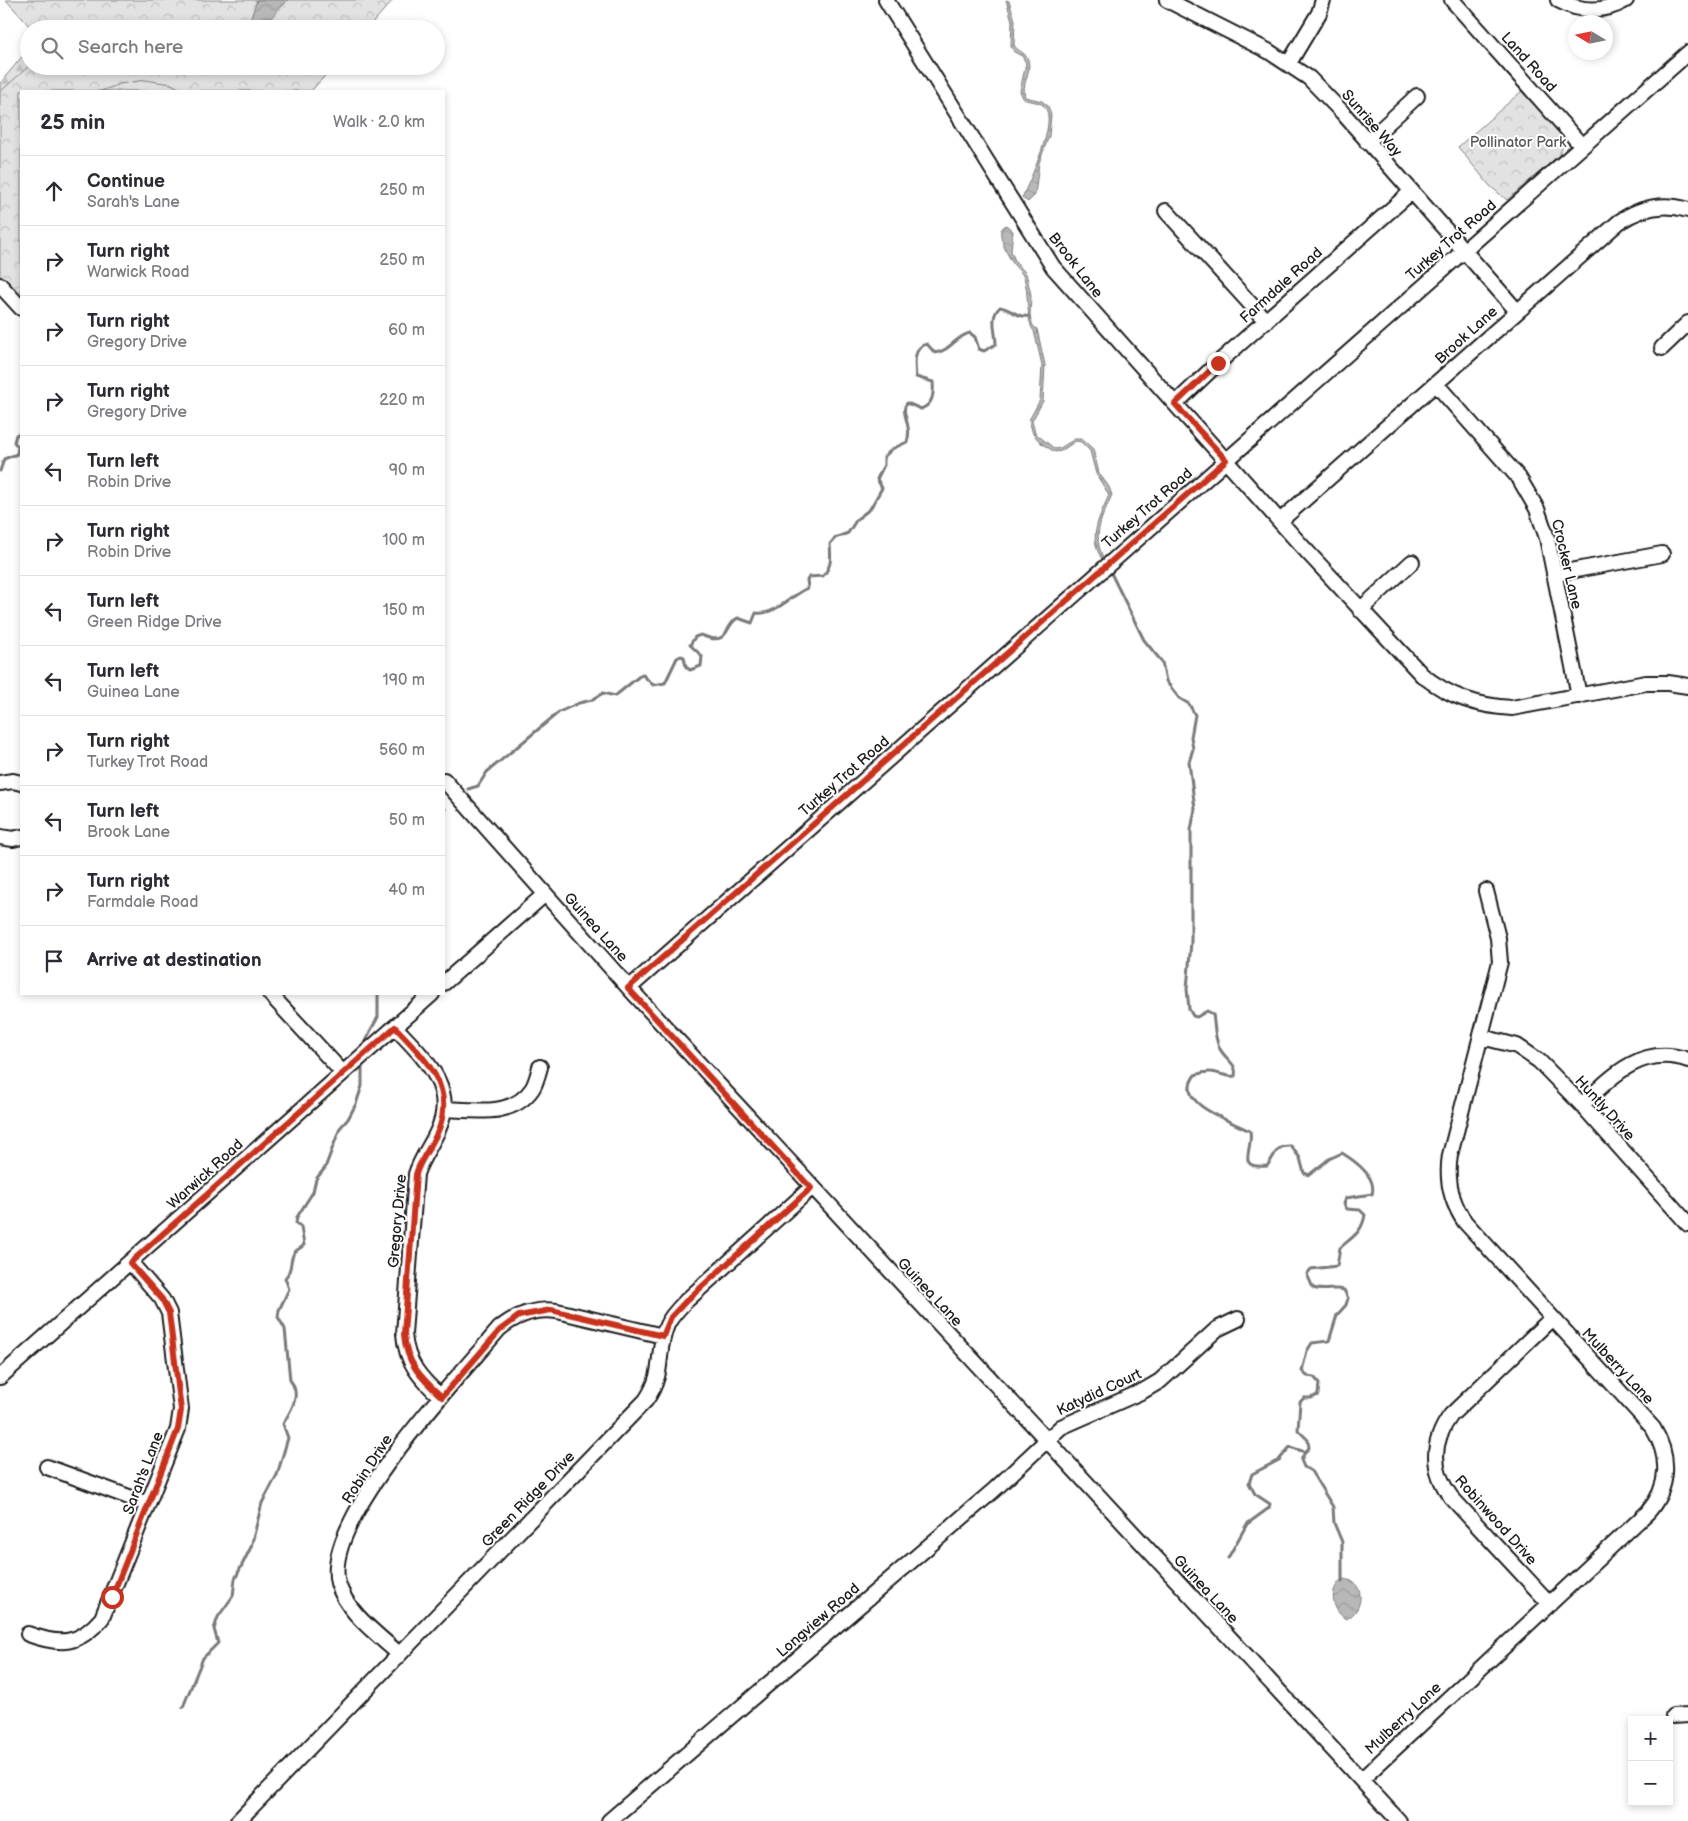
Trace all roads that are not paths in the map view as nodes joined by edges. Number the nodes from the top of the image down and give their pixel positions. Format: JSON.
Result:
{"nodes":[{"id":1,"x":886,"y":0,"type":"edge"},
{"id":2,"x":1166,"y":0,"type":"edge"},
{"id":3,"x":1323,"y":0,"type":"edge"},
{"id":4,"x":1452,"y":0,"type":"edge"},
{"id":5,"x":1558,"y":0,"type":"edge"},
{"id":6,"x":1626,"y":0,"type":"edge"},
{"id":7,"x":1688,"y":52,"type":"edge"},
{"id":8,"x":1289,"y":64,"type":"junction"},
{"id":9,"x":1417,"y":96,"type":"dead end"},
{"id":10,"x":1367,"y":142,"type":"junction"},
{"id":11,"x":1582,"y":146,"type":"junction"},
{"id":12,"x":1411,"y":192,"type":"junction"},
{"id":13,"x":1688,"y":210,"type":"edge"},
{"id":14,"x":1166,"y":211,"type":"dead end"},
{"id":15,"x":1463,"y":251,"type":"junction"},
{"id":16,"x":0,"y":285,"type":"edge"},
{"id":17,"x":20,"y":307,"type":"edge"},
{"id":18,"x":1517,"y":311,"type":"junction"},
{"id":19,"x":1266,"y":320,"type":"junction"},
{"id":20,"x":1688,"y":323,"type":"edge"},
{"id":21,"x":1662,"y":348,"type":"dead end"},
{"id":22,"x":1436,"y":384,"type":"junction"},
{"id":23,"x":1175,"y":404,"type":"junction"},
{"id":24,"x":1226,"y":460,"type":"junction"},
{"id":25,"x":1280,"y":521,"type":"junction"},
{"id":26,"x":1662,"y":554,"type":"dead end"},
{"id":27,"x":1412,"y":562,"type":"dead end"},
{"id":28,"x":1554,"y":574,"type":"junction"},
{"id":29,"x":1360,"y":610,"type":"junction"},
{"id":30,"x":1688,"y":686,"type":"edge"},
{"id":31,"x":1579,"y":696,"type":"junction"},
{"id":32,"x":445,"y":781,"type":"edge"},
{"id":33,"x":0,"y":783,"type":"edge"},
{"id":34,"x":20,"y":783,"type":"edge"},
{"id":35,"x":0,"y":837,"type":"edge"},
{"id":36,"x":20,"y":837,"type":"edge"},
{"id":37,"x":1486,"y":890,"type":"dead end"},
{"id":38,"x":545,"y":894,"type":"junction"},
{"id":39,"x":445,"y":982,"type":"edge"},
{"id":40,"x":628,"y":988,"type":"junction"},
{"id":41,"x":271,"y":995,"type":"edge"},
{"id":42,"x":431,"y":995,"type":"edge"},
{"id":43,"x":395,"y":1027,"type":"junction"},
{"id":44,"x":1482,"y":1037,"type":"junction"},
{"id":45,"x":1688,"y":1060,"type":"edge"},
{"id":46,"x":540,"y":1067,"type":"dead end"},
{"id":47,"x":343,"y":1073,"type":"junction"},
{"id":48,"x":1582,"y":1105,"type":"junction"},
{"id":49,"x":444,"y":1108,"type":"junction"},
{"id":50,"x":811,"y":1188,"type":"junction"},
{"id":51,"x":1688,"y":1224,"type":"edge"},
{"id":52,"x":130,"y":1263,"type":"junction"},
{"id":53,"x":1552,"y":1318,"type":"junction"},
{"id":54,"x":1238,"y":1319,"type":"dead end"},
{"id":55,"x":663,"y":1336,"type":"junction"},
{"id":56,"x":0,"y":1378,"type":"edge"},
{"id":57,"x":442,"y":1397,"type":"junction"},
{"id":58,"x":1046,"y":1441,"type":"junction"},
{"id":59,"x":47,"y":1467,"type":"dead end"},
{"id":60,"x":148,"y":1504,"type":"junction"},
{"id":61,"x":1550,"y":1604,"type":"junction"},
{"id":62,"x":28,"y":1634,"type":"dead end"},
{"id":63,"x":399,"y":1654,"type":"junction"},
{"id":64,"x":1688,"y":1715,"type":"edge"},
{"id":65,"x":1673,"y":1716,"type":"dead end"},
{"id":66,"x":1361,"y":1780,"type":"junction"},
{"id":67,"x":238,"y":1821,"type":"edge"},
{"id":68,"x":609,"y":1821,"type":"edge"},
{"id":69,"x":1399,"y":1821,"type":"edge"}],
"edges":[{"from":1,"to":23,"type":"street","name":"Brook Lane"},
{"from":2,"to":8,"type":"street","name":"Sunrise Way"},
{"from":3,"to":8,"type":"street"},
{"from":4,"to":11,"type":"street","name":"Land Road"},
{"from":5,"to":6,"type":"street"},
{"from":7,"to":11,"type":"street","name":"Turkey Trot Road"},
{"from":8,"to":10,"type":"street","name":"Sunrise Way"},
{"from":9,"to":10,"type":"street"},
{"from":10,"to":12,"type":"street","name":"Sunrise Way"},
{"from":11,"to":15,"type":"street","name":"Turkey Trot Road"},
{"from":12,"to":15,"type":"street","name":"Sunrise Way"},
{"from":12,"to":19,"type":"street","name":"Farmdale Road"},
{"from":13,"to":18,"type":"street","name":"Brook Lane"},
{"from":14,"to":19,"type":"street"},
{"from":15,"to":18,"type":"street","name":"Sunrise Way"},
{"from":15,"to":24,"type":"street","name":"Turkey Trot Road"},
{"from":16,"to":17,"type":"street"},
{"from":18,"to":22,"type":"street","name":"Brook Lane"},
{"from":19,"to":23,"type":"street","name":"Farmdale Road"},
{"from":20,"to":21,"type":"street"},
{"from":22,"to":25,"type":"street","name":"Brook Lane"},
{"from":22,"to":28,"type":"street","name":"Crocker Lane"},
{"from":23,"to":24,"type":"street","name":"Brook Lane"},
{"from":24,"to":25,"type":"street","name":"Brook Lane"},
{"from":24,"to":40,"type":"street","name":"Turkey Trot Road"},
{"from":25,"to":29,"type":"street","name":"Brook Lane"},
{"from":26,"to":28,"type":"street"},
{"from":27,"to":29,"type":"street"},
{"from":28,"to":31,"type":"street","name":"Crocker Lane"},
{"from":29,"to":31,"type":"street","name":"Brook Lane"},
{"from":30,"to":31,"type":"street","name":"Brook Lane"},
{"from":32,"to":38,"type":"street","name":"Guinea Lane"},
{"from":33,"to":34,"type":"street"},
{"from":35,"to":36,"type":"street"},
{"from":37,"to":44,"type":"street","name":"Mulberry Lane"},
{"from":38,"to":39,"type":"street"},
{"from":38,"to":40,"type":"street","name":"Guinea Lane"},
{"from":40,"to":50,"type":"street","name":"Guinea Lane"},
{"from":41,"to":47,"type":"street"},
{"from":42,"to":43,"type":"street","name":"Warwick Road"},
{"from":43,"to":47,"type":"street","name":"Warwick Road"},
{"from":43,"to":49,"type":"street","name":"Gregory Drive"},
{"from":44,"to":48,"type":"street","name":"Huntly Drive"},
{"from":44,"to":53,"type":"street","name":"Mulberry Lane"},
{"from":45,"to":48,"type":"street"},
{"from":46,"to":49,"type":"street"},
{"from":47,"to":52,"type":"street","name":"Warwick Road"},
{"from":48,"to":51,"type":"street","name":"Huntly Drive"},
{"from":49,"to":57,"type":"street","name":"Gregory Drive"},
{"from":50,"to":55,"type":"street","name":"Green Ridge Drive"},
{"from":50,"to":58,"type":"street","name":"Guinea Lane"},
{"from":52,"to":56,"type":"street","name":"Warwick Road"},
{"from":52,"to":60,"type":"street","name":"Sarah's Lane"},
{"from":53,"to":61,"type":"street","name":"Mulberry Lane"},
{"from":53,"to":61,"type":"street","name":"Robinwood Drive"},
{"from":54,"to":58,"type":"street","name":"Katydid Court"},
{"from":55,"to":57,"type":"street","name":"Robin Drive"},
{"from":55,"to":63,"type":"street","name":"Green Ridge Drive"},
{"from":57,"to":63,"type":"street","name":"Robin Drive"},
{"from":58,"to":66,"type":"street","name":"Guinea Lane"},
{"from":58,"to":68,"type":"street","name":"Longview Road"},
{"from":59,"to":60,"type":"street"},
{"from":60,"to":62,"type":"street","name":"Sarah's Lane"},
{"from":61,"to":66,"type":"street","name":"Mulberry Lane"},
{"from":63,"to":67,"type":"street","name":"Green Ridge Drive"},
{"from":64,"to":65,"type":"street"},
{"from":66,"to":69,"type":"street","name":"Guinea Lane"}]}
